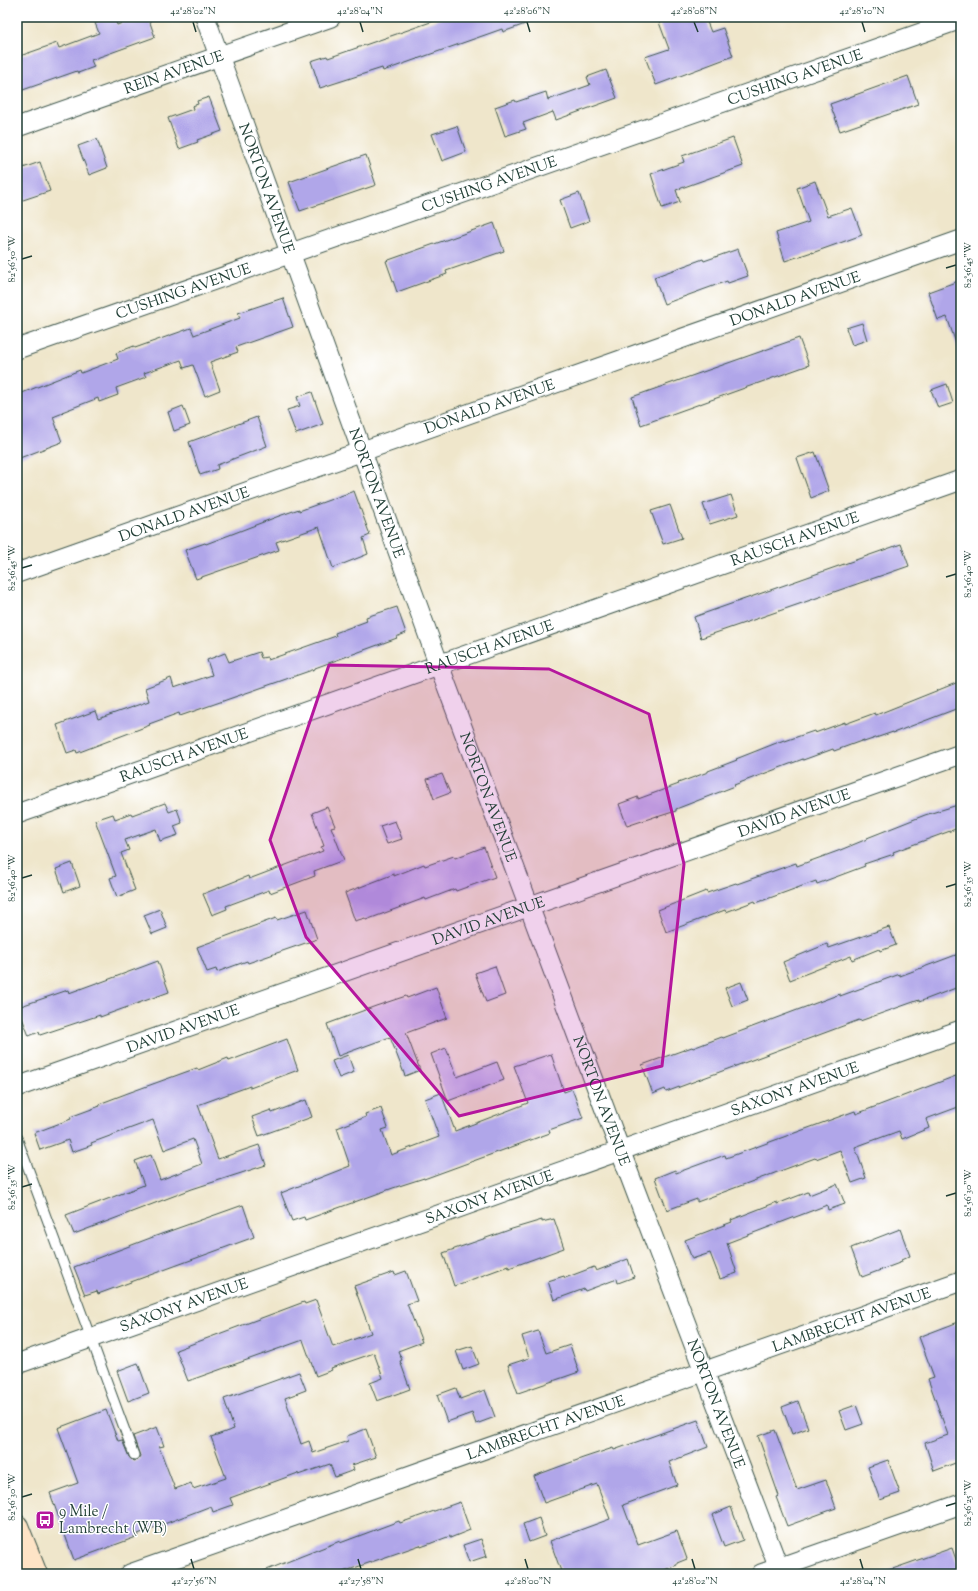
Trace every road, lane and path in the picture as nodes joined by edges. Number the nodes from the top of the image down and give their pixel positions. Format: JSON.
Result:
{"nodes":[{"id":1,"x":205,"y":17,"type":"edge"},
{"id":2,"x":331,"y":17,"type":"edge"},
{"id":3,"x":961,"y":19,"type":"edge"},
{"id":4,"x":219,"y":57,"type":"junction"},
{"id":5,"x":17,"y":127,"type":"edge"},
{"id":6,"x":961,"y":240,"type":"edge"},
{"id":7,"x":291,"y":253,"type":"junction"},
{"id":8,"x":17,"y":349,"type":"edge"},
{"id":9,"x":362,"y":452,"type":"junction"},
{"id":10,"x":961,"y":480,"type":"edge"},
{"id":11,"x":17,"y":574,"type":"edge"},
{"id":12,"x":439,"y":665,"type":"junction"},
{"id":13,"x":961,"y":754,"type":"edge"},
{"id":14,"x":17,"y":814,"type":"edge"},
{"id":15,"x":530,"y":905,"type":"junction"},
{"id":16,"x":961,"y":1030,"type":"edge"},
{"id":17,"x":17,"y":1087,"type":"edge"},
{"id":18,"x":17,"y":1138,"type":"edge"},
{"id":19,"x":620,"y":1150,"type":"junction"},
{"id":20,"x":961,"y":1282,"type":"edge"},
{"id":21,"x":90,"y":1338,"type":"junction"},
{"id":22,"x":17,"y":1364,"type":"edge"},
{"id":23,"x":704,"y":1372,"type":"junction"},
{"id":24,"x":134,"y":1455,"type":"dead end"},
{"id":25,"x":961,"y":1504,"type":"edge"},
{"id":26,"x":17,"y":1526,"type":"edge"},
{"id":27,"x":22,"y":1554,"type":"edge"},
{"id":28,"x":780,"y":1571,"type":"edge"},
{"id":29,"x":36,"y":1574,"type":"edge"},
{"id":30,"x":130,"y":1574,"type":"edge"},
{"id":31,"x":761,"y":1574,"type":"edge"}],
"edges":[{"from":1,"to":4,"type":"street","name":"NORTON AVENUE"},
{"from":2,"to":4,"type":"street","name":"REIN AVENUE"},
{"from":3,"to":7,"type":"street","name":"CUSHING AVENUE"},
{"from":4,"to":5,"type":"street","name":"REIN AVENUE"},
{"from":4,"to":7,"type":"street","name":"NORTON AVENUE"},
{"from":6,"to":9,"type":"street","name":"DONALD AVENUE"},
{"from":7,"to":8,"type":"street","name":"CUSHING AVENUE"},
{"from":7,"to":9,"type":"street","name":"NORTON AVENUE"},
{"from":9,"to":11,"type":"street","name":"DONALD AVENUE"},
{"from":9,"to":12,"type":"street","name":"NORTON AVENUE"},
{"from":10,"to":12,"type":"street","name":"RAUSCH AVENUE"},
{"from":12,"to":14,"type":"street","name":"RAUSCH AVENUE"},
{"from":12,"to":15,"type":"street","name":"NORTON AVENUE"},
{"from":13,"to":15,"type":"street","name":"DAVID AVENUE"},
{"from":15,"to":17,"type":"street","name":"DAVID AVENUE"},
{"from":15,"to":19,"type":"street","name":"NORTON AVENUE"},
{"from":16,"to":19,"type":"street","name":"SAXONY AVENUE"},
{"from":18,"to":21,"type":"lane"},
{"from":19,"to":21,"type":"street","name":"SAXONY AVENUE"},
{"from":19,"to":23,"type":"street","name":"NORTON AVENUE"},
{"from":20,"to":23,"type":"street","name":"LAMBRECHT AVENUE"},
{"from":21,"to":22,"type":"street","name":"SAXONY AVENUE"},
{"from":21,"to":24,"type":"lane"},
{"from":23,"to":28,"type":"street","name":"NORTON AVENUE"},
{"from":23,"to":30,"type":"street","name":"LAMBRECHT AVENUE"},
{"from":25,"to":28,"type":"street"},
{"from":26,"to":27,"type":"main road"},
{"from":27,"to":29,"type":"main road"},
{"from":28,"to":31,"type":"street"}]}
